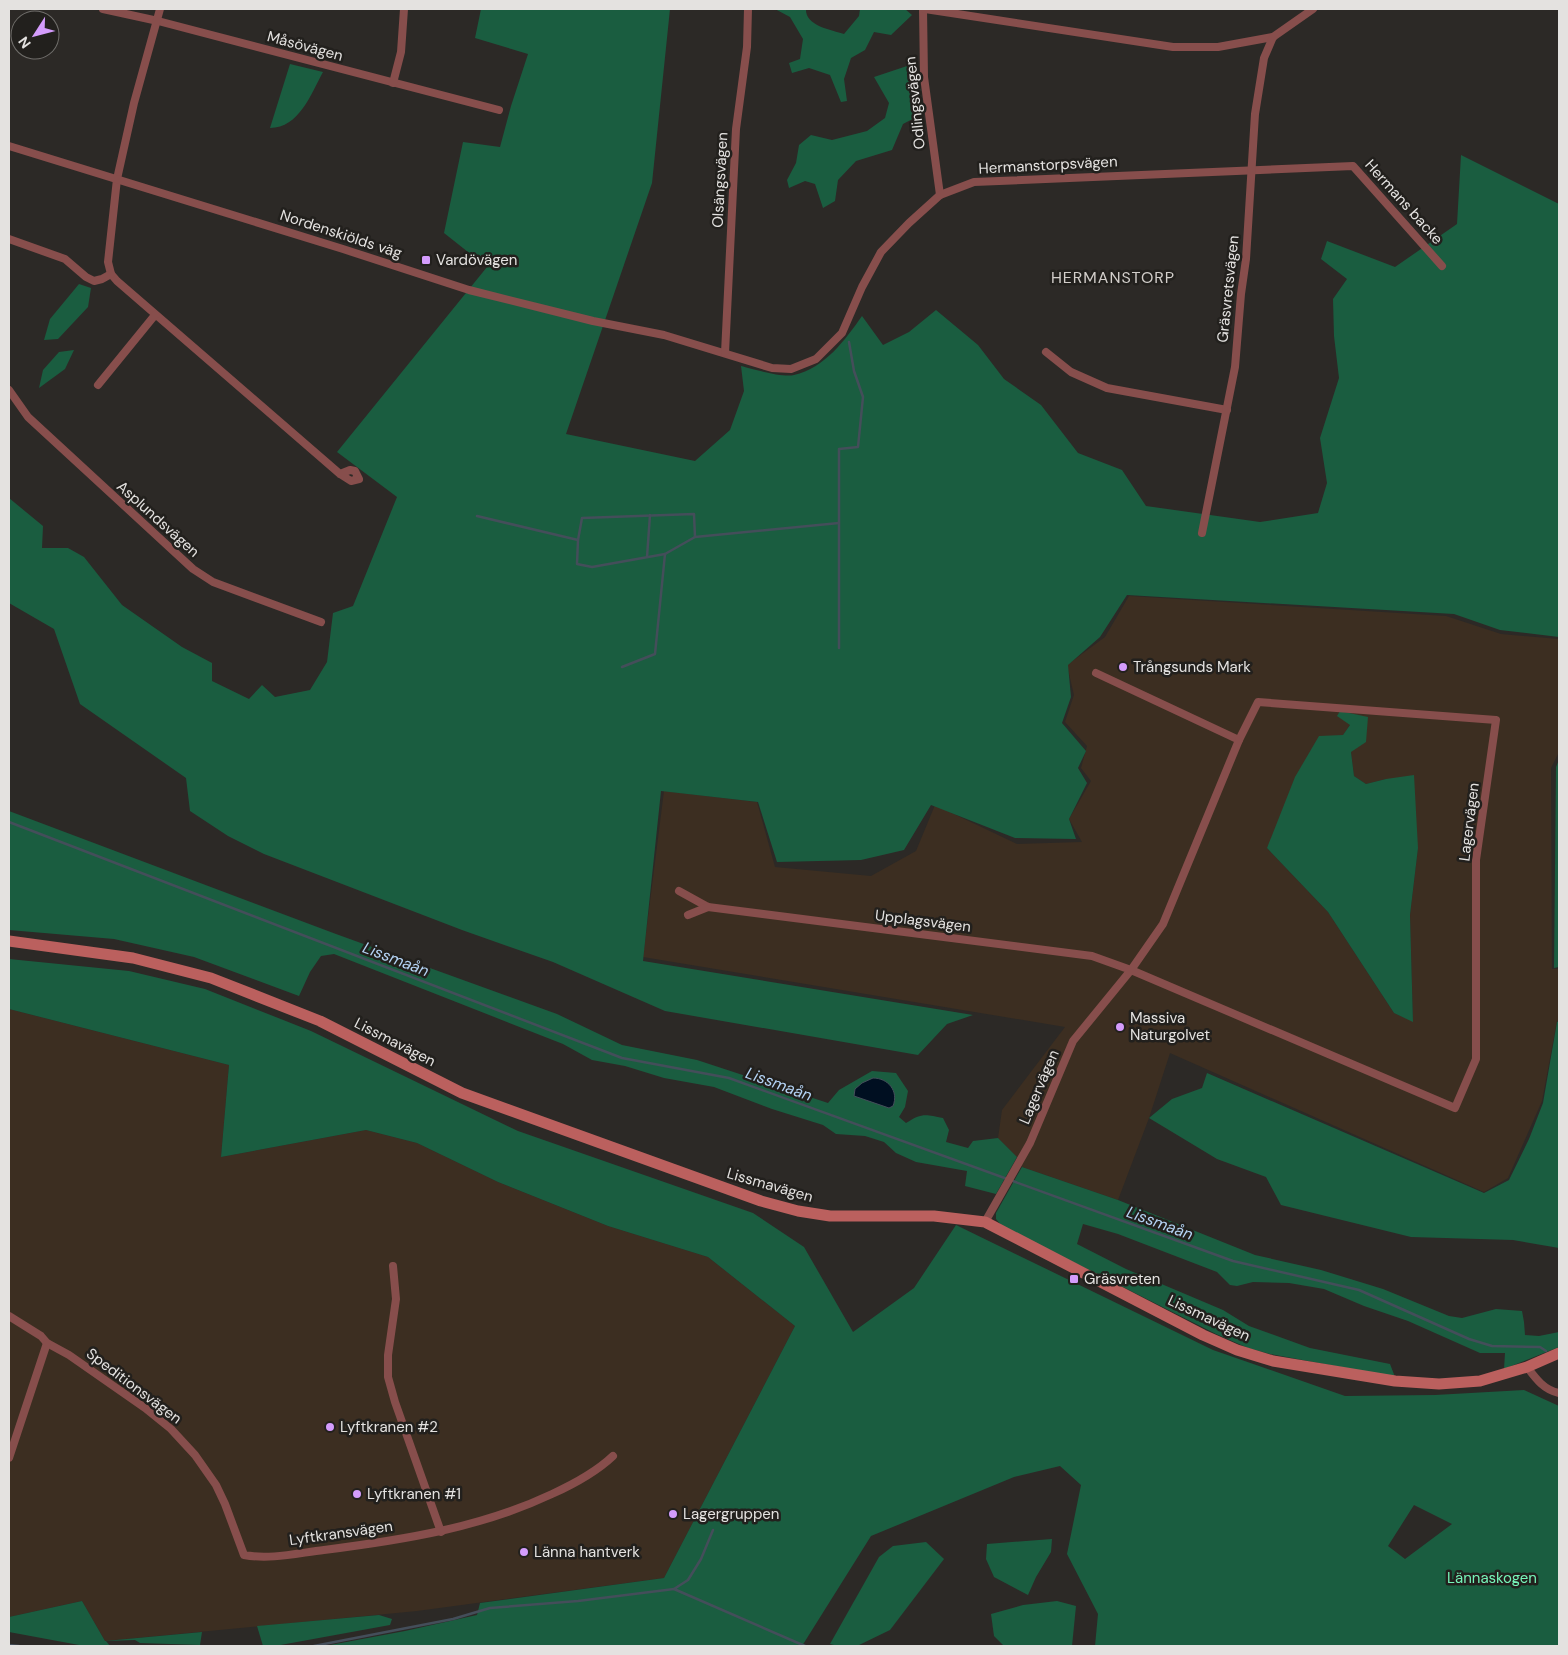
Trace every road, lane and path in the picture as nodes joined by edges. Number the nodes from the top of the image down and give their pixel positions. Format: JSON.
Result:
{"nodes":[{"id":1,"x":103,"y":9,"type":"edge"},
{"id":2,"x":160,"y":9,"type":"edge"},
{"id":3,"x":404,"y":9,"type":"edge"},
{"id":4,"x":748,"y":9,"type":"edge"},
{"id":5,"x":924,"y":9,"type":"edge"},
{"id":6,"x":1312,"y":9,"type":"edge"},
{"id":7,"x":158,"y":21,"type":"junction"},
{"id":8,"x":1273,"y":37,"type":"junction"},
{"id":9,"x":393,"y":83,"type":"junction"},
{"id":10,"x":499,"y":110,"type":"dead end"},
{"id":11,"x":9,"y":146,"type":"edge"},
{"id":12,"x":1250,"y":170,"type":"junction"},
{"id":13,"x":117,"y":179,"type":"junction"},
{"id":14,"x":940,"y":195,"type":"junction"},
{"id":15,"x":9,"y":239,"type":"edge"},
{"id":16,"x":1442,"y":266,"type":"dead end"},
{"id":17,"x":112,"y":274,"type":"junction"},
{"id":18,"x":156,"y":315,"type":"junction"},
{"id":19,"x":725,"y":352,"type":"junction"},
{"id":20,"x":1046,"y":352,"type":"dead end"},
{"id":21,"x":98,"y":384,"type":"dead end"},
{"id":22,"x":9,"y":390,"type":"edge"},
{"id":23,"x":1227,"y":410,"type":"junction"},
{"id":24,"x":340,"y":474,"type":"dead end"},
{"id":25,"x":1202,"y":533,"type":"dead end"},
{"id":26,"x":321,"y":622,"type":"dead end"},
{"id":27,"x":1096,"y":673,"type":"dead end"},
{"id":28,"x":1239,"y":740,"type":"junction"},
{"id":29,"x":679,"y":891,"type":"dead end"},
{"id":30,"x":708,"y":907,"type":"junction"},
{"id":31,"x":688,"y":915,"type":"dead end"},
{"id":32,"x":9,"y":941,"type":"edge"},
{"id":33,"x":1131,"y":970,"type":"junction"},
{"id":34,"x":985,"y":1222,"type":"junction"},
{"id":35,"x":392,"y":1266,"type":"dead end"},
{"id":36,"x":9,"y":1316,"type":"edge"},
{"id":37,"x":47,"y":1343,"type":"junction"},
{"id":38,"x":1559,"y":1352,"type":"edge"},
{"id":39,"x":1527,"y":1367,"type":"junction"},
{"id":40,"x":1559,"y":1393,"type":"edge"},
{"id":41,"x":612,"y":1456,"type":"dead end"},
{"id":42,"x":9,"y":1458,"type":"edge"},
{"id":43,"x":441,"y":1532,"type":"junction"},
{"id":44,"x":244,"y":1555,"type":"joint"}],
"edges":[{"from":1,"to":7,"type":"street","name":"Måsövägen"},
{"from":2,"to":7,"type":"street"},
{"from":3,"to":9,"type":"street"},
{"from":4,"to":19,"type":"street","name":"Olsängsvägen"},
{"from":5,"to":8,"type":"street"},
{"from":5,"to":14,"type":"street","name":"Odlingsvägen"},
{"from":6,"to":8,"type":"street"},
{"from":7,"to":9,"type":"street","name":"Måsövägen"},
{"from":7,"to":13,"type":"street"},
{"from":8,"to":12,"type":"street"},
{"from":9,"to":10,"type":"street","name":"Måsövägen"},
{"from":11,"to":13,"type":"street","name":"Nordenskiölds väg"},
{"from":12,"to":14,"type":"street","name":"Hermanstorpsvägen"},
{"from":12,"to":16,"type":"street","name":"Hermans backe"},
{"from":12,"to":23,"type":"street","name":"Gräsvretsvägen"},
{"from":13,"to":17,"type":"street"},
{"from":13,"to":19,"type":"street","name":"Nordenskiölds väg"},
{"from":14,"to":19,"type":"street","name":"Hermanstorpsvägen"},
{"from":15,"to":17,"type":"street"},
{"from":17,"to":18,"type":"street"},
{"from":18,"to":21,"type":"street"},
{"from":18,"to":24,"type":"street"},
{"from":20,"to":23,"type":"street"},
{"from":22,"to":26,"type":"street","name":"Asplundsvägen"},
{"from":23,"to":25,"type":"street","name":"Gräsvretsvägen"},
{"from":27,"to":28,"type":"street"},
{"from":28,"to":33,"type":"street","name":"Lagervägen"},
{"from":28,"to":33,"type":"street","name":"Lagervägen"},
{"from":29,"to":30,"type":"street"},
{"from":30,"to":31,"type":"street"},
{"from":30,"to":33,"type":"street","name":"Upplagsvägen"},
{"from":32,"to":34,"type":"street","name":"Lissmavägen"},
{"from":33,"to":34,"type":"street","name":"Lagervägen"},
{"from":34,"to":39,"type":"street","name":"Lissmavägen"},
{"from":35,"to":43,"type":"street"},
{"from":36,"to":37,"type":"street","name":"Speditionsvägen"},
{"from":37,"to":42,"type":"street"},
{"from":37,"to":44,"type":"street","name":"Speditionsvägen"},
{"from":38,"to":39,"type":"street","name":"Lissmavägen"},
{"from":39,"to":40,"type":"street"},
{"from":41,"to":43,"type":"street","name":"Lyftkransvägen"},
{"from":43,"to":44,"type":"street","name":"Lyftkransvägen"}]}
